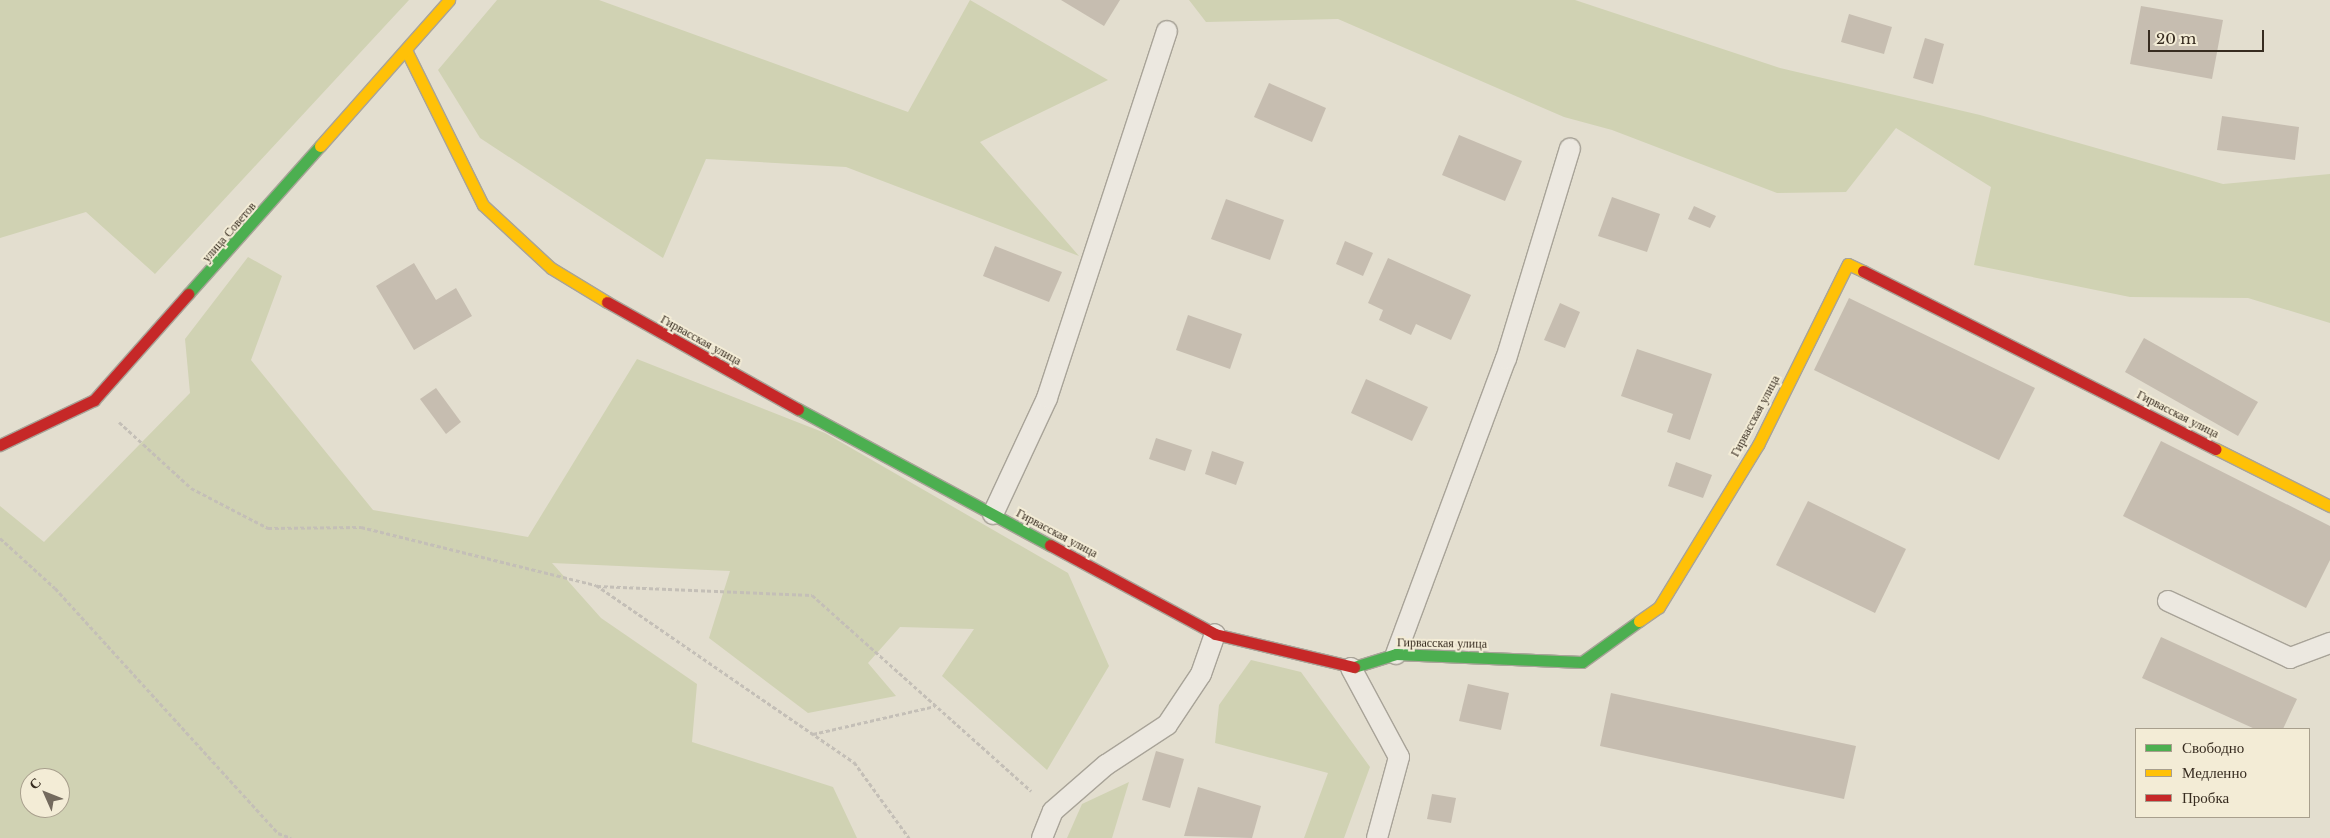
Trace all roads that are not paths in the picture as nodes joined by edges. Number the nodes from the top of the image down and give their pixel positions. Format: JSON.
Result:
{"nodes":[{"id":1,"x":449,"y":0,"type":"edge"},
{"id":2,"x":1167,"y":31,"type":"dead end"},
{"id":3,"x":406,"y":50,"type":"junction"},
{"id":4,"x":1570,"y":148,"type":"dead end"},
{"id":5,"x":0,"y":445,"type":"edge"},
{"id":6,"x":2330,"y":506,"type":"edge"},
{"id":7,"x":993,"y":514,"type":"junction"},
{"id":8,"x":2168,"y":601,"type":"dead end"},
{"id":9,"x":1214,"y":634,"type":"junction"},
{"id":10,"x":2330,"y":643,"type":"edge"},
{"id":11,"x":1396,"y":654,"type":"junction"},
{"id":12,"x":1351,"y":668,"type":"junction"},
{"id":13,"x":1042,"y":838,"type":"edge"},
{"id":14,"x":1377,"y":838,"type":"edge"}],
"edges":[{"from":1,"to":3,"type":"street","name":"улица Советов"},
{"from":2,"to":7,"type":"lane"},
{"from":3,"to":5,"type":"street","name":"улица Советов"},
{"from":3,"to":7,"type":"street","name":"Гирвасская улица"},
{"from":4,"to":11,"type":"lane"},
{"from":6,"to":11,"type":"street","name":"Гирвасская улица"},
{"from":7,"to":9,"type":"street","name":"Гирвасская улица"},
{"from":8,"to":10,"type":"lane"},
{"from":9,"to":12,"type":"street","name":"Гирвасская улица"},
{"from":9,"to":13,"type":"lane"},
{"from":11,"to":12,"type":"street","name":"Гирвасская улица"},
{"from":12,"to":14,"type":"lane"}]}
